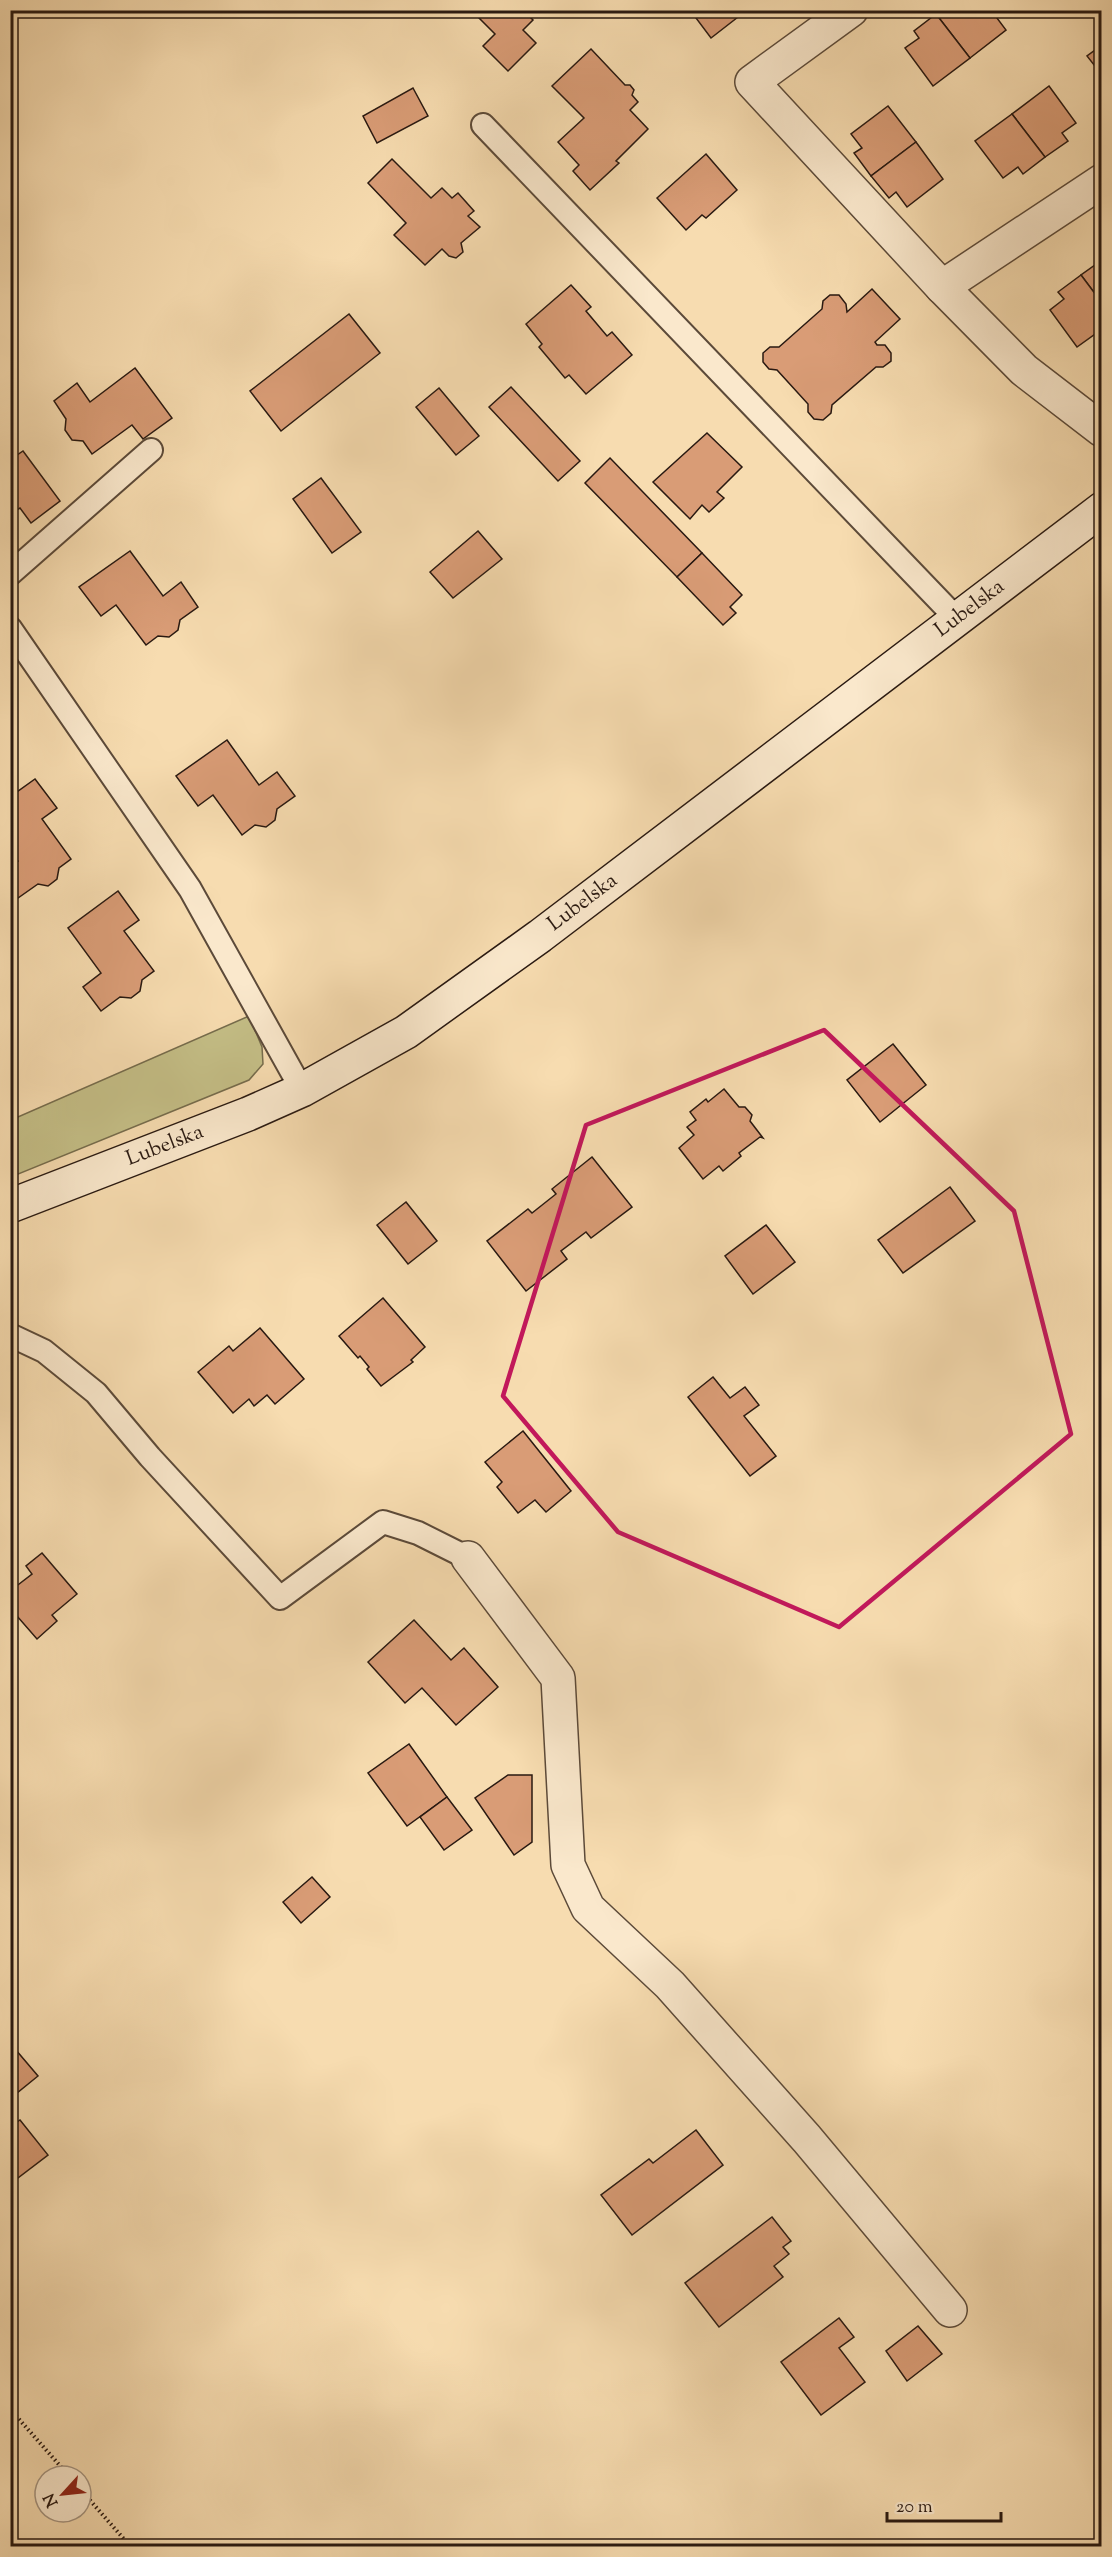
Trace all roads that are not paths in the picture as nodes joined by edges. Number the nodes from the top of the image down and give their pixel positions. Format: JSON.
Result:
{"nodes":[{"id":1,"x":851,"y":10,"type":"edge"},
{"id":2,"x":483,"y":125,"type":"dead end"},
{"id":3,"x":1101,"y":181,"type":"edge"},
{"id":4,"x":942,"y":287,"type":"junction"},
{"id":5,"x":1101,"y":430,"type":"edge"},
{"id":6,"x":151,"y":450,"type":"dead end"},
{"id":7,"x":1101,"y":509,"type":"edge"},
{"id":8,"x":10,"y":574,"type":"edge"},
{"id":9,"x":957,"y":619,"type":"junction"},
{"id":10,"x":10,"y":628,"type":"edge"},
{"id":11,"x":302,"y":1090,"type":"junction"},
{"id":12,"x":10,"y":1206,"type":"edge"},
{"id":13,"x":10,"y":1335,"type":"edge"},
{"id":14,"x":468,"y":1558,"type":"joint"},
{"id":15,"x":950,"y":2310,"type":"dead end"}],
"edges":[{"from":1,"to":4,"type":"street"},
{"from":2,"to":9,"type":"lane"},
{"from":3,"to":4,"type":"street"},
{"from":4,"to":5,"type":"street"},
{"from":6,"to":8,"type":"lane"},
{"from":7,"to":9,"type":"street","name":"Lubelska"},
{"from":9,"to":11,"type":"street","name":"Lubelska"},
{"from":10,"to":11,"type":"lane"},
{"from":11,"to":12,"type":"street","name":"Lubelska"},
{"from":13,"to":14,"type":"lane"},
{"from":14,"to":15,"type":"street"}]}
